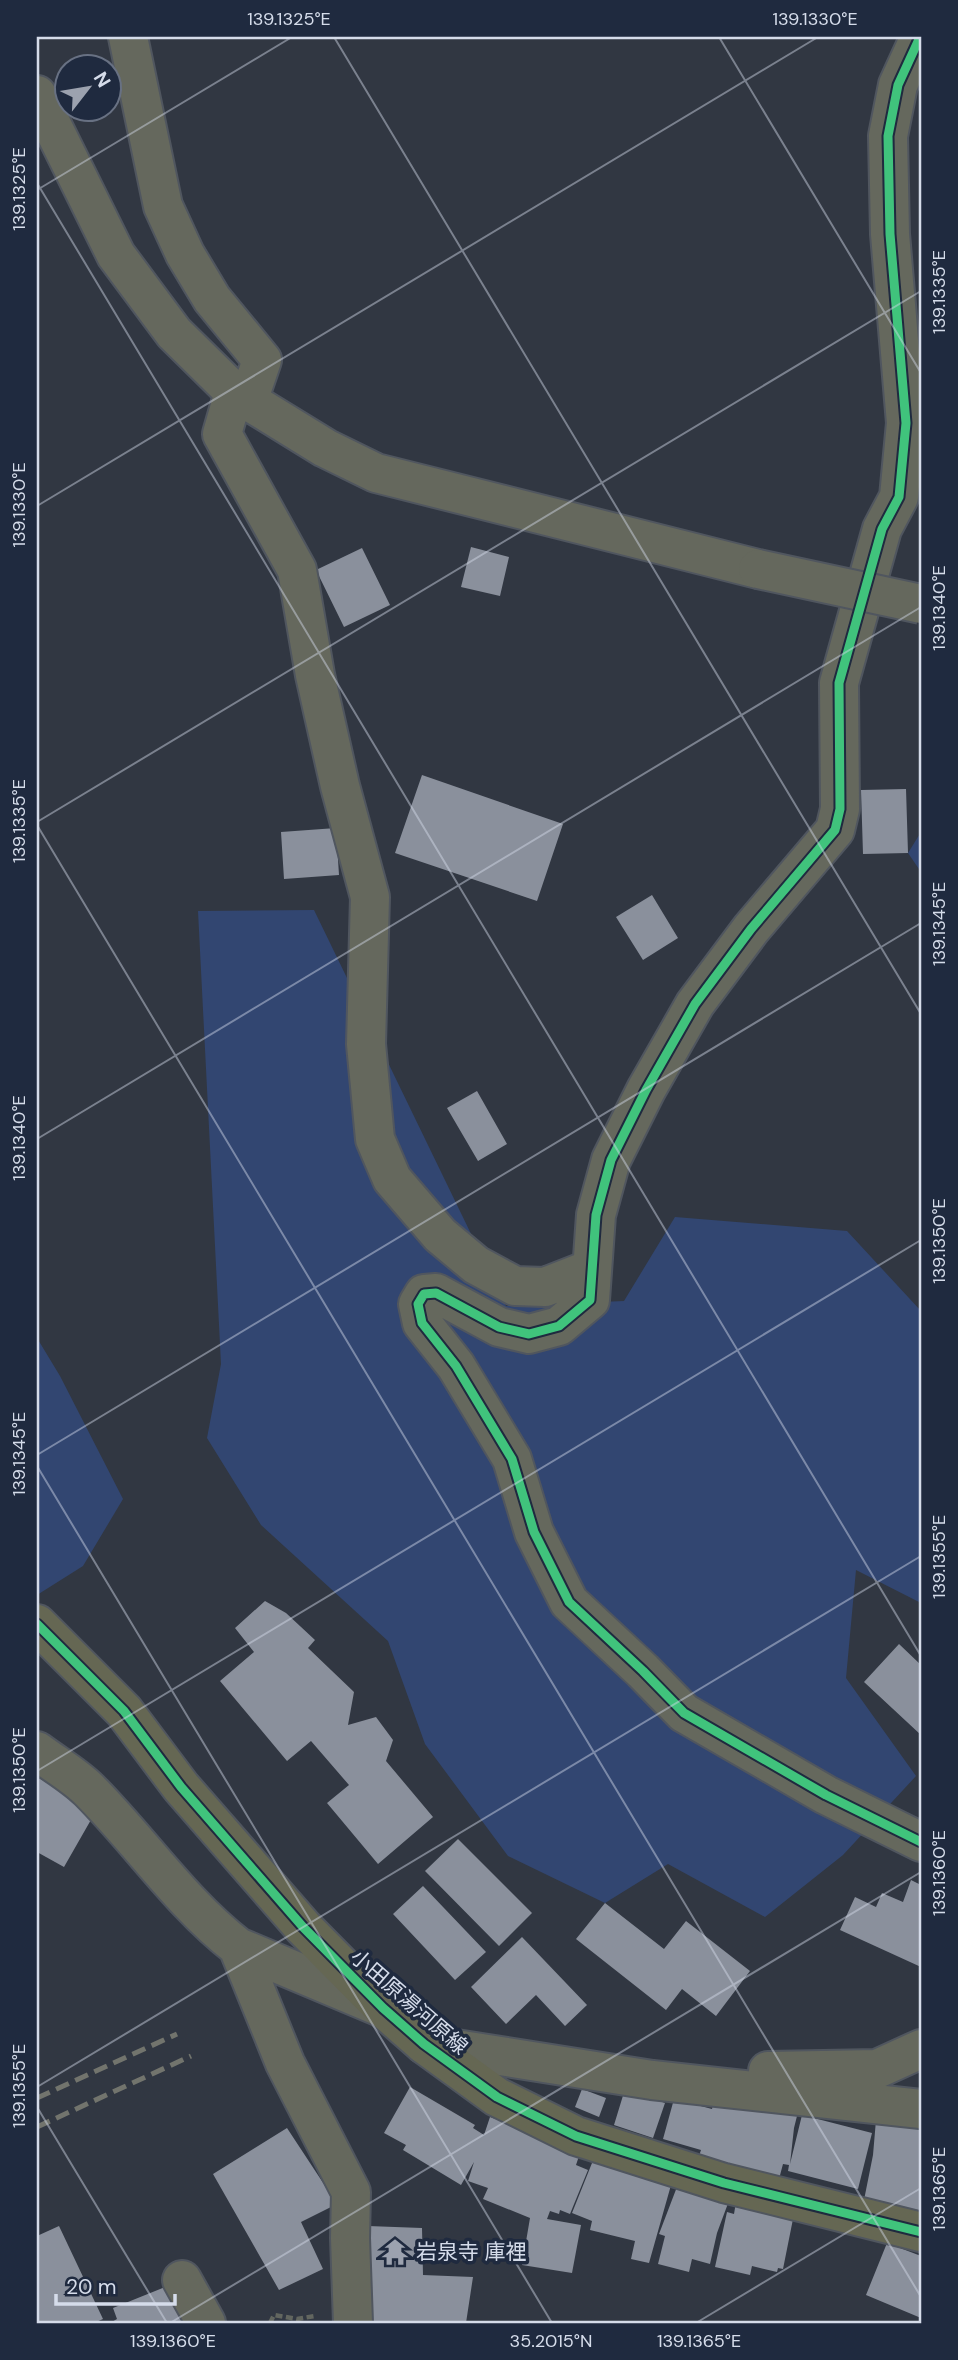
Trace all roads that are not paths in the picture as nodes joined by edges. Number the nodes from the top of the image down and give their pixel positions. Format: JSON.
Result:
{"nodes":[{"id":1,"x":128,"y":37,"type":"edge"},
{"id":2,"x":920,"y":37,"type":"edge"},
{"id":3,"x":37,"y":95,"type":"edge"},
{"id":4,"x":241,"y":396,"type":"junction"},
{"id":5,"x":921,"y":604,"type":"edge"},
{"id":6,"x":591,"y":1269,"type":"junction"},
{"id":7,"x":37,"y":1625,"type":"edge"},
{"id":8,"x":37,"y":1751,"type":"edge"},
{"id":9,"x":921,"y":1842,"type":"edge"},
{"id":10,"x":238,"y":1947,"type":"junction"},
{"id":11,"x":383,"y":2008,"type":"junction"},
{"id":12,"x":424,"y":2044,"type":"junction"},
{"id":13,"x":921,"y":2049,"type":"edge"},
{"id":14,"x":712,"y":2086,"type":"junction"},
{"id":15,"x":921,"y":2109,"type":"edge"},
{"id":16,"x":921,"y":2232,"type":"edge"},
{"id":17,"x":182,"y":2280,"type":"dead end"},
{"id":18,"x":353,"y":2316,"type":"edge"},
{"id":19,"x":206,"y":2323,"type":"edge"}],
"edges":[{"from":1,"to":4,"type":"street"},
{"from":2,"to":6,"type":"street"},
{"from":3,"to":4,"type":"street"},
{"from":4,"to":5,"type":"street","bridge":true},
{"from":4,"to":6,"type":"street"},
{"from":6,"to":9,"type":"street"},
{"from":7,"to":11,"type":"main road","name":"小田原湯河原線"},
{"from":8,"to":10,"type":"street"},
{"from":10,"to":11,"type":"street"},
{"from":10,"to":18,"type":"street"},
{"from":11,"to":12,"type":"main road","name":"小田原湯河原線"},
{"from":12,"to":14,"type":"street"},
{"from":12,"to":16,"type":"main road","name":"小田原湯河原線"},
{"from":13,"to":14,"type":"street"},
{"from":14,"to":15,"type":"street"},
{"from":17,"to":19,"type":"street"}]}
